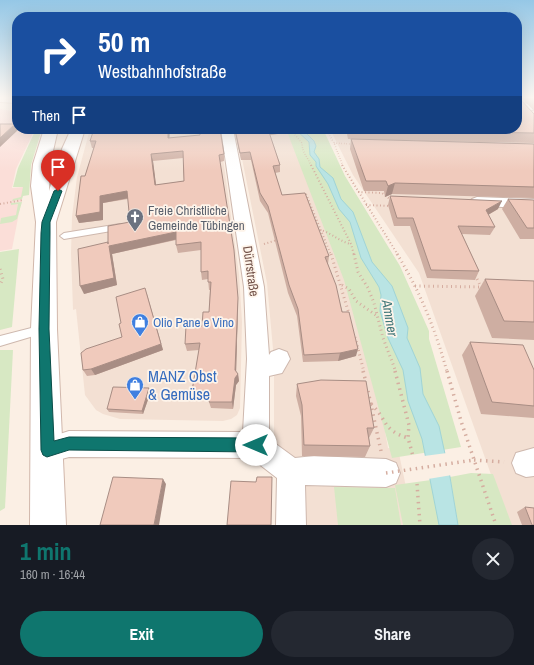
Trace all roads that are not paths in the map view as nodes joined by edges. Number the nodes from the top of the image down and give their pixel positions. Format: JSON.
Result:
{"nodes":[{"id":1,"x":49,"y":134,"type":"edge"},
{"id":2,"x":76,"y":134,"type":"edge"},
{"id":3,"x":228,"y":134,"type":"edge"},
{"id":4,"x":463,"y":202,"type":"edge"},
{"id":5,"x":534,"y":204,"type":"edge"},
{"id":6,"x":46,"y":222,"type":"junction"},
{"id":7,"x":127,"y":226,"type":"edge"},
{"id":8,"x":64,"y":236,"type":"dead end"},
{"id":9,"x":44,"y":329,"type":"junction"},
{"id":10,"x":0,"y":341,"type":"edge"},
{"id":11,"x":256,"y":445,"type":"junction"},
{"id":12,"x":47,"y":450,"type":"junction"},
{"id":13,"x":384,"y":465,"type":"road end"},
{"id":14,"x":291,"y":472,"type":"junction"},
{"id":15,"x":48,"y":525,"type":"edge"},
{"id":16,"x":291,"y":525,"type":"edge"}],
"edges":[{"from":1,"to":6,"type":"main road"},
{"from":2,"to":6,"type":"main road"},
{"from":3,"to":11,"type":"street","name":"Dürrstraße"},
{"from":4,"to":5,"type":"street"},
{"from":6,"to":9,"type":"main road"},
{"from":7,"to":8,"type":"lane"},
{"from":9,"to":10,"type":"lane"},
{"from":9,"to":12,"type":"main road"},
{"from":11,"to":12,"type":"street"},
{"from":11,"to":14,"type":"street"},
{"from":12,"to":15,"type":"main road"},
{"from":13,"to":14,"type":"street"},
{"from":14,"to":16,"type":"street"}]}
